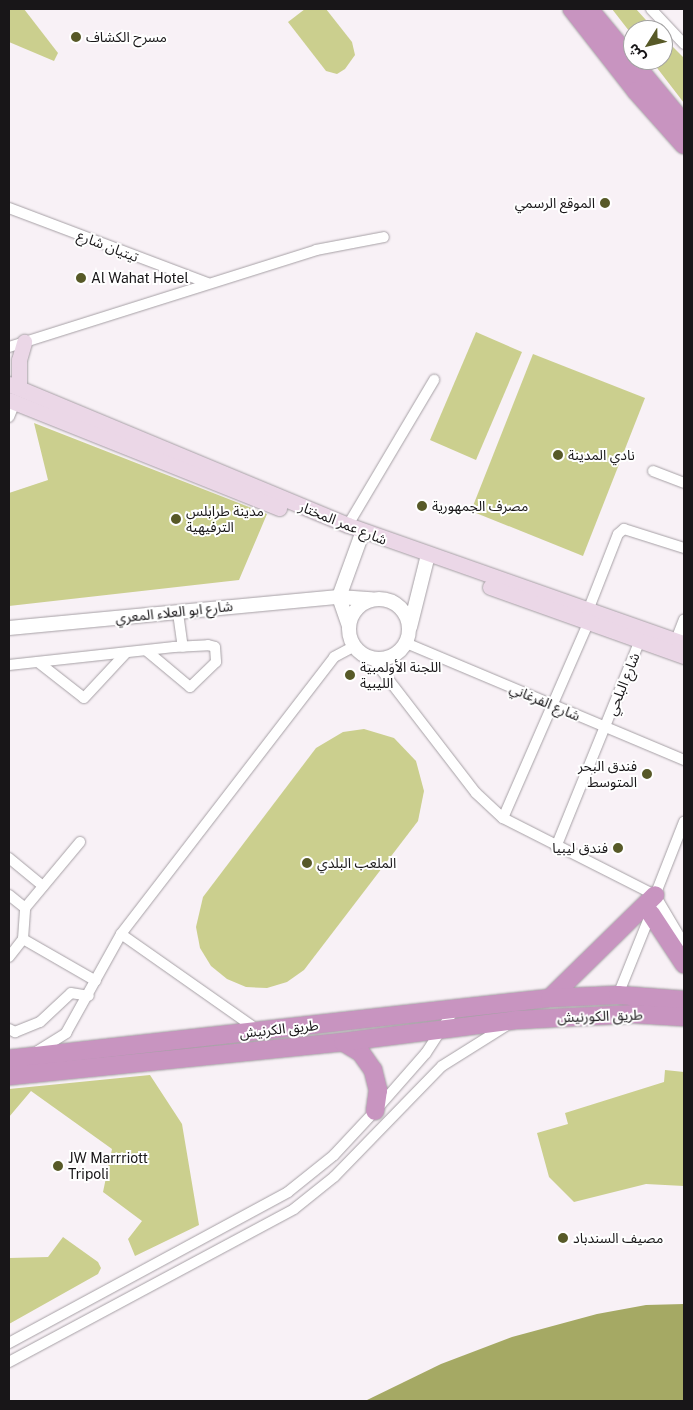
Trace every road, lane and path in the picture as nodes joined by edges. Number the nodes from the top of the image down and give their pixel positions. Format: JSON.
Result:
{"nodes":[{"id":1,"x":572,"y":9,"type":"edge"},
{"id":2,"x":590,"y":9,"type":"edge"},
{"id":3,"x":651,"y":9,"type":"edge"},
{"id":4,"x":684,"y":44,"type":"edge"},
{"id":5,"x":684,"y":124,"type":"edge"},
{"id":6,"x":684,"y":146,"type":"edge"},
{"id":7,"x":9,"y":208,"type":"edge"},
{"id":8,"x":384,"y":237,"type":"dead end"},
{"id":9,"x":207,"y":283,"type":"junction"},
{"id":10,"x":24,"y":342,"type":"junction"},
{"id":11,"x":9,"y":347,"type":"edge"},
{"id":12,"x":434,"y":380,"type":"dead end"},
{"id":13,"x":13,"y":393,"type":"edge"},
{"id":14,"x":9,"y":417,"type":"edge"},
{"id":15,"x":653,"y":471,"type":"dead end"},
{"id":16,"x":684,"y":483,"type":"edge"},
{"id":17,"x":348,"y":526,"type":"junction"},
{"id":18,"x":362,"y":536,"type":"junction"},
{"id":19,"x":684,"y":548,"type":"edge"},
{"id":20,"x":427,"y":560,"type":"junction"},
{"id":21,"x":339,"y":597,"type":"junction"},
{"id":22,"x":371,"y":599,"type":"junction"},
{"id":23,"x":178,"y":613,"type":"junction"},
{"id":24,"x":589,"y":615,"type":"junction"},
{"id":25,"x":684,"y":619,"type":"edge"},
{"id":26,"x":349,"y":626,"type":"junction"},
{"id":27,"x":9,"y":628,"type":"edge"},
{"id":28,"x":407,"y":637,"type":"junction"},
{"id":29,"x":640,"y":640,"type":"junction"},
{"id":30,"x":680,"y":642,"type":"edge"},
{"id":31,"x":355,"y":646,"type":"junction"},
{"id":32,"x":183,"y":647,"type":"junction"},
{"id":33,"x":147,"y":651,"type":"junction"},
{"id":34,"x":126,"y":653,"type":"junction"},
{"id":35,"x":684,"y":656,"type":"edge"},
{"id":36,"x":372,"y":658,"type":"junction"},
{"id":37,"x":38,"y":662,"type":"junction"},
{"id":38,"x":9,"y":665,"type":"edge"},
{"id":39,"x":553,"y":707,"type":"junction"},
{"id":40,"x":605,"y":727,"type":"junction"},
{"id":41,"x":684,"y":760,"type":"edge"},
{"id":42,"x":503,"y":818,"type":"junction"},
{"id":43,"x":684,"y":822,"type":"edge"},
{"id":44,"x":80,"y":842,"type":"dead end"},
{"id":45,"x":556,"y":847,"type":"junction"},
{"id":46,"x":674,"y":848,"type":"junction"},
{"id":47,"x":684,"y":852,"type":"edge"},
{"id":48,"x":9,"y":858,"type":"edge"},
{"id":49,"x":43,"y":886,"type":"junction"},
{"id":50,"x":9,"y":895,"type":"edge"},
{"id":51,"x":655,"y":895,"type":"junction"},
{"id":52,"x":25,"y":908,"type":"junction"},
{"id":53,"x":651,"y":914,"type":"junction"},
{"id":54,"x":121,"y":934,"type":"junction"},
{"id":55,"x":23,"y":939,"type":"junction"},
{"id":56,"x":684,"y":944,"type":"edge"},
{"id":57,"x":9,"y":957,"type":"edge"},
{"id":58,"x":684,"y":964,"type":"edge"},
{"id":59,"x":96,"y":981,"type":"junction"},
{"id":60,"x":618,"y":995,"type":"junction"},
{"id":61,"x":88,"y":996,"type":"junction"},
{"id":62,"x":550,"y":998,"type":"junction"},
{"id":63,"x":684,"y":1000,"type":"edge"},
{"id":64,"x":454,"y":1010,"type":"junction"},
{"id":65,"x":684,"y":1017,"type":"edge"},
{"id":66,"x":516,"y":1020,"type":"junction"},
{"id":67,"x":9,"y":1029,"type":"edge"},
{"id":68,"x":444,"y":1030,"type":"junction"},
{"id":69,"x":260,"y":1031,"type":"junction"},
{"id":70,"x":343,"y":1042,"type":"junction"},
{"id":71,"x":28,"y":1056,"type":"junction"},
{"id":72,"x":9,"y":1059,"type":"edge"},
{"id":73,"x":9,"y":1076,"type":"edge"},
{"id":74,"x":375,"y":1111,"type":"junction"},
{"id":75,"x":352,"y":1134,"type":"junction"},
{"id":76,"x":366,"y":1144,"type":"junction"},
{"id":77,"x":216,"y":1232,"type":"junction"},
{"id":78,"x":224,"y":1248,"type":"junction"},
{"id":79,"x":9,"y":1343,"type":"edge"},
{"id":80,"x":9,"y":1362,"type":"edge"}],
"edges":[{"from":1,"to":6,"type":"highway"},
{"from":2,"to":5,"type":"highway"},
{"from":3,"to":4,"type":"street"},
{"from":7,"to":9,"type":"street","name":"تيتيان شارع"},
{"from":8,"to":9,"type":"street"},
{"from":9,"to":10,"type":"street"},
{"from":10,"to":11,"type":"street"},
{"from":10,"to":13,"type":"main road"},
{"from":12,"to":17,"type":"street"},
{"from":13,"to":14,"type":"street"},
{"from":13,"to":17,"type":"main road","name":"شارع عمر المختار"},
{"from":13,"to":18,"type":"main road","name":"شارع عمر المختار"},
{"from":15,"to":16,"type":"street"},
{"from":17,"to":18,"type":"main road","name":"شارع عمر المختار"},
{"from":18,"to":20,"type":"main road","name":"شارع عمر المختار"},
{"from":18,"to":21,"type":"street"},
{"from":19,"to":24,"type":"street"},
{"from":20,"to":24,"type":"main road","name":"شارع عمر المختار"},
{"from":20,"to":28,"type":"street"},
{"from":21,"to":22,"type":"street","name":"شارع ابو العلاء المعري"},
{"from":21,"to":23,"type":"street","name":"شارع ابو العلاء المعري"},
{"from":21,"to":26,"type":"street"},
{"from":22,"to":26,"type":"street"},
{"from":22,"to":28,"type":"street"},
{"from":23,"to":27,"type":"street","name":"شارع ابو العلاء المعري"},
{"from":23,"to":32,"type":"street"},
{"from":24,"to":29,"type":"main road","name":"شارع عمر المختار"},
{"from":24,"to":30,"type":"main road","name":"شارع عمر المختار"},
{"from":24,"to":39,"type":"street"},
{"from":25,"to":30,"type":"street"},
{"from":26,"to":31,"type":"street"},
{"from":28,"to":36,"type":"street"},
{"from":28,"to":39,"type":"street","name":"شارع الفرغاني"},
{"from":29,"to":35,"type":"main road","name":"شارع عمر المختار"},
{"from":29,"to":40,"type":"street","name":"شارع البلحي"},
{"from":31,"to":36,"type":"street"},
{"from":31,"to":54,"type":"street"},
{"from":32,"to":33,"type":"street"},
{"from":32,"to":33,"type":"street"},
{"from":33,"to":34,"type":"street"},
{"from":34,"to":37,"type":"street"},
{"from":34,"to":37,"type":"street"},
{"from":36,"to":42,"type":"street"},
{"from":37,"to":38,"type":"street"},
{"from":39,"to":40,"type":"street","name":"شارع الفرغاني"},
{"from":39,"to":42,"type":"street"},
{"from":40,"to":41,"type":"street","name":"شارع الفرغاني"},
{"from":40,"to":45,"type":"street","name":"شارع البلحي"},
{"from":42,"to":45,"type":"street"},
{"from":43,"to":46,"type":"street"},
{"from":44,"to":49,"type":"street"},
{"from":45,"to":51,"type":"street"},
{"from":46,"to":47,"type":"street"},
{"from":46,"to":51,"type":"street"},
{"from":48,"to":49,"type":"street"},
{"from":49,"to":52,"type":"street"},
{"from":50,"to":52,"type":"street"},
{"from":51,"to":53,"type":"street"},
{"from":51,"to":56,"type":"street"},
{"from":51,"to":62,"type":"highway"},
{"from":52,"to":55,"type":"street"},
{"from":53,"to":58,"type":"highway"},
{"from":53,"to":60,"type":"street"},
{"from":54,"to":59,"type":"street"},
{"from":54,"to":69,"type":"street"},
{"from":55,"to":57,"type":"street"},
{"from":55,"to":59,"type":"street"},
{"from":59,"to":61,"type":"street"},
{"from":60,"to":62,"type":"highway","name":"طريق الكورنيش"},
{"from":60,"to":63,"type":"highway","name":"طريق الكورنيش"},
{"from":61,"to":67,"type":"street"},
{"from":61,"to":71,"type":"street"},
{"from":62,"to":64,"type":"highway","name":"طريق الكرنيش"},
{"from":64,"to":68,"type":"street"},
{"from":64,"to":69,"type":"highway","name":"طريق الكرنيش"},
{"from":65,"to":66,"type":"highway","name":"طريق الكورنيش"},
{"from":66,"to":68,"type":"highway","name":"طريق الكرنيش"},
{"from":66,"to":76,"type":"street"},
{"from":68,"to":70,"type":"highway","name":"طريق الكرنيش"},
{"from":68,"to":74,"type":"street"},
{"from":69,"to":71,"type":"highway","name":"طريق الكرنيش"},
{"from":70,"to":73,"type":"highway","name":"طريق الكرنيش"},
{"from":70,"to":74,"type":"highway"},
{"from":71,"to":72,"type":"highway","name":"طريق الكرنيش"},
{"from":74,"to":75,"type":"street"},
{"from":75,"to":76,"type":"street"},
{"from":75,"to":77,"type":"street"},
{"from":76,"to":78,"type":"street"},
{"from":77,"to":78,"type":"street"},
{"from":77,"to":79,"type":"street"},
{"from":78,"to":80,"type":"street"}]}
